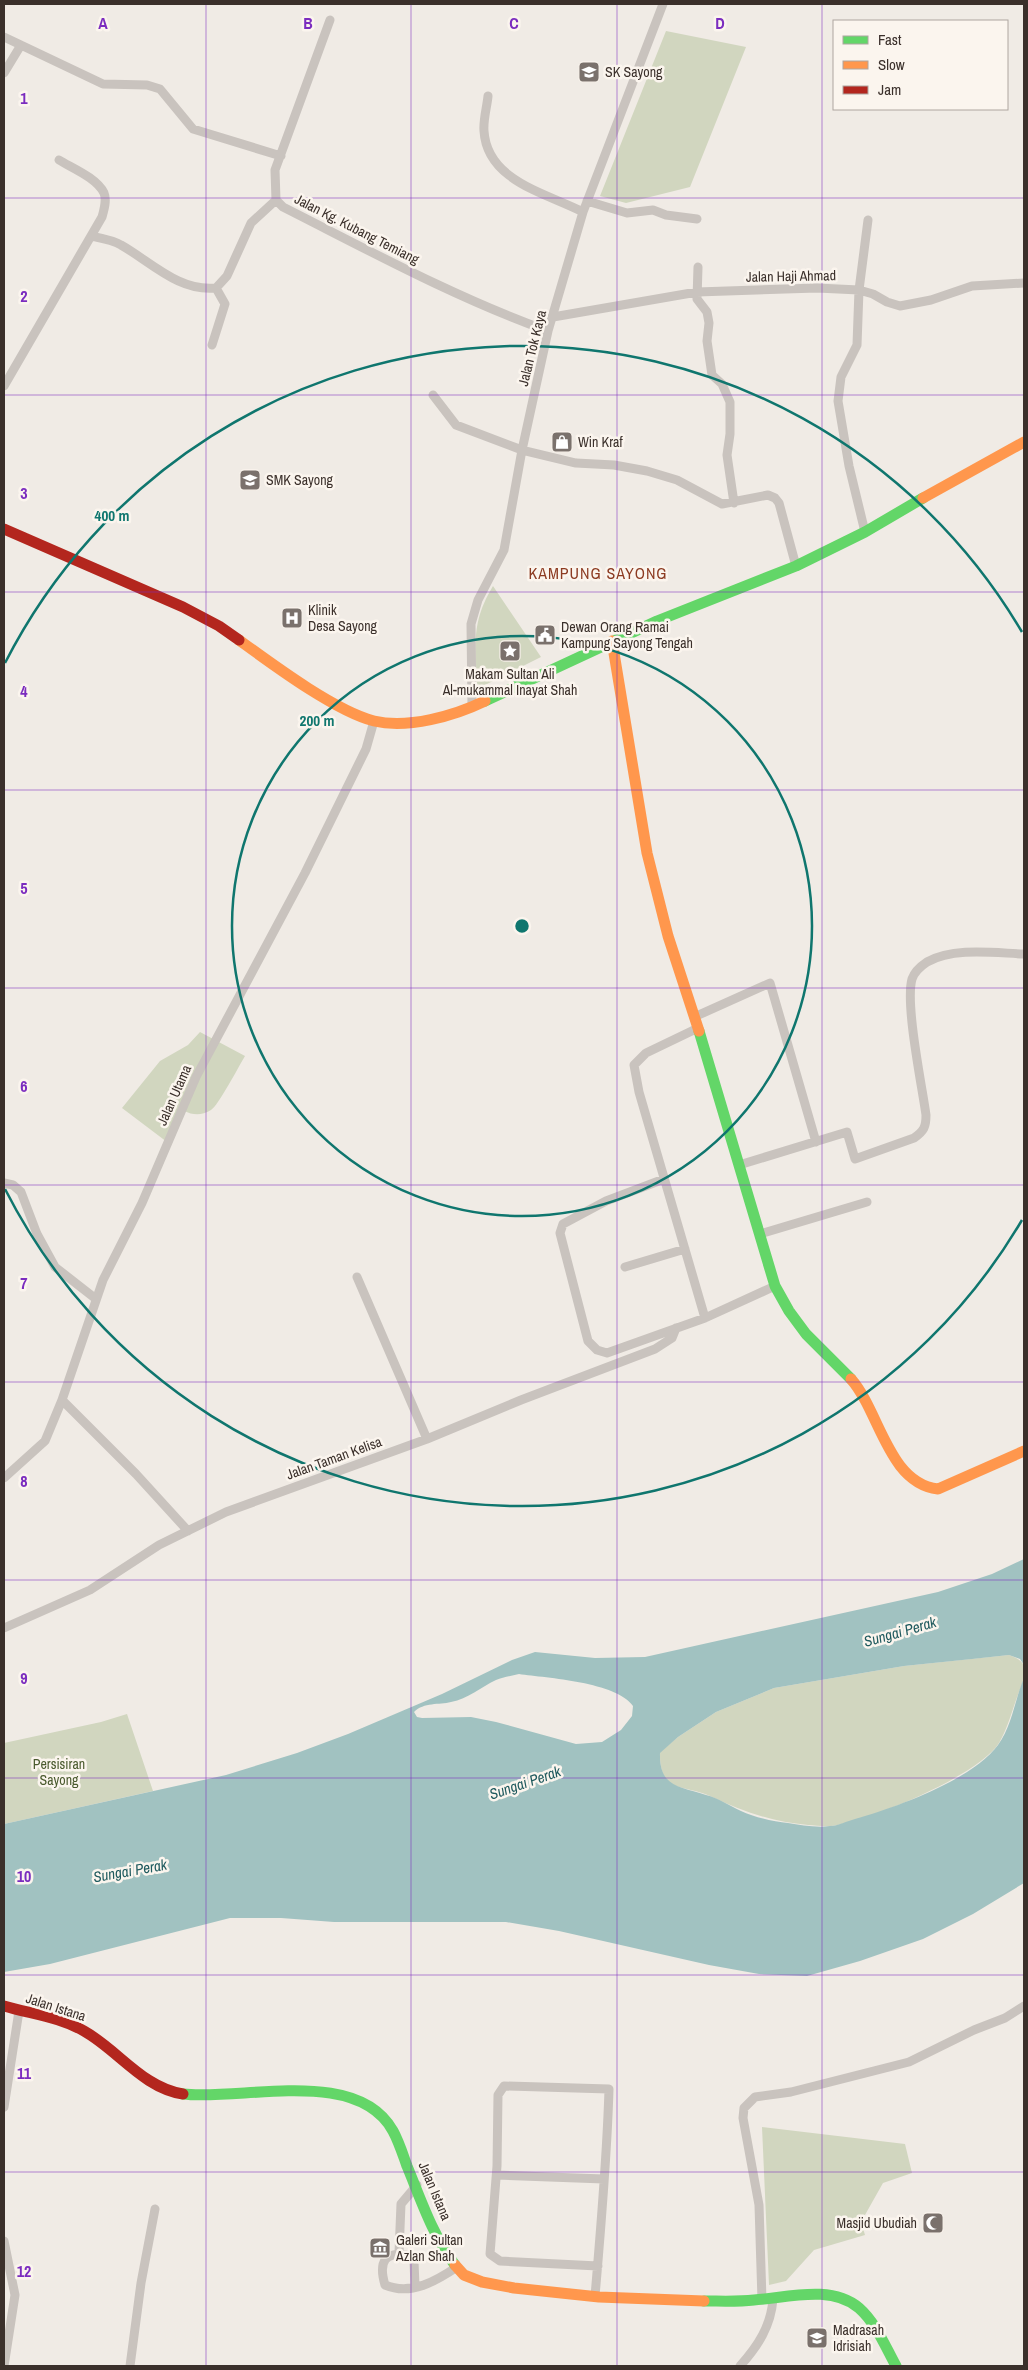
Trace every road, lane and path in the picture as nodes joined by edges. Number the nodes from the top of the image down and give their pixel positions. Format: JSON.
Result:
{"nodes":[{"id":1,"x":663,"y":4,"type":"edge"},
{"id":2,"x":330,"y":20,"type":"dead end"},
{"id":3,"x":4,"y":37,"type":"edge"},
{"id":4,"x":21,"y":45,"type":"junction"},
{"id":5,"x":4,"y":73,"type":"edge"},
{"id":6,"x":488,"y":96,"type":"dead end"},
{"id":7,"x":281,"y":156,"type":"junction"},
{"id":8,"x":58,"y":160,"type":"dead end"},
{"id":9,"x":276,"y":200,"type":"junction"},
{"id":10,"x":588,"y":201,"type":"junction"},
{"id":11,"x":583,"y":212,"type":"junction"},
{"id":12,"x":697,"y":219,"type":"dead end"},
{"id":13,"x":868,"y":220,"type":"dead end"},
{"id":14,"x":91,"y":236,"type":"junction"},
{"id":15,"x":698,"y":267,"type":"dead end"},
{"id":16,"x":1024,"y":283,"type":"edge"},
{"id":17,"x":216,"y":288,"type":"junction"},
{"id":18,"x":860,"y":290,"type":"junction"},
{"id":19,"x":696,"y":292,"type":"junction"},
{"id":20,"x":553,"y":317,"type":"junction"},
{"id":21,"x":548,"y":330,"type":"junction"},
{"id":22,"x":212,"y":345,"type":"dead end"},
{"id":23,"x":4,"y":386,"type":"edge"},
{"id":24,"x":433,"y":395,"type":"dead end"},
{"id":25,"x":1024,"y":442,"type":"edge"},
{"id":26,"x":522,"y":450,"type":"junction"},
{"id":27,"x":734,"y":503,"type":"junction"},
{"id":28,"x":4,"y":529,"type":"edge"},
{"id":29,"x":865,"y":532,"type":"junction"},
{"id":30,"x":796,"y":566,"type":"junction"},
{"id":31,"x":612,"y":641,"type":"junction"},
{"id":32,"x":472,"y":707,"type":"junction"},
{"id":33,"x":374,"y":721,"type":"junction"},
{"id":34,"x":1024,"y":954,"type":"edge"},
{"id":35,"x":694,"y":1017,"type":"junction"},
{"id":36,"x":698,"y":1028,"type":"junction"},
{"id":37,"x":816,"y":1142,"type":"junction"},
{"id":38,"x":739,"y":1166,"type":"junction"},
{"id":39,"x":664,"y":1179,"type":"junction"},
{"id":40,"x":4,"y":1183,"type":"edge"},
{"id":41,"x":867,"y":1202,"type":"dead end"},
{"id":42,"x":760,"y":1234,"type":"junction"},
{"id":43,"x":685,"y":1249,"type":"junction"},
{"id":44,"x":625,"y":1267,"type":"dead end"},
{"id":45,"x":357,"y":1277,"type":"dead end"},
{"id":46,"x":775,"y":1286,"type":"junction"},
{"id":47,"x":96,"y":1299,"type":"junction"},
{"id":48,"x":705,"y":1318,"type":"junction"},
{"id":49,"x":676,"y":1328,"type":"junction"},
{"id":50,"x":62,"y":1400,"type":"junction"},
{"id":51,"x":427,"y":1439,"type":"junction"},
{"id":52,"x":1024,"y":1451,"type":"edge"},
{"id":53,"x":4,"y":1478,"type":"edge"},
{"id":54,"x":188,"y":1531,"type":"junction"},
{"id":55,"x":4,"y":1628,"type":"edge"},
{"id":56,"x":4,"y":2006,"type":"edge"},
{"id":57,"x":1024,"y":2006,"type":"edge"},
{"id":58,"x":19,"y":2011,"type":"junction"},
{"id":59,"x":4,"y":2107,"type":"edge"},
{"id":60,"x":497,"y":2175,"type":"junction"},
{"id":61,"x":604,"y":2179,"type":"junction"},
{"id":62,"x":416,"y":2185,"type":"junction"},
{"id":63,"x":155,"y":2209,"type":"dead end"},
{"id":64,"x":4,"y":2240,"type":"edge"},
{"id":65,"x":399,"y":2253,"type":"junction"},
{"id":66,"x":598,"y":2266,"type":"junction"},
{"id":67,"x":457,"y":2267,"type":"junction"},
{"id":68,"x":415,"y":2287,"type":"junction"},
{"id":69,"x":595,"y":2296,"type":"junction"},
{"id":70,"x":768,"y":2299,"type":"junction"},
{"id":71,"x":4,"y":2366,"type":"edge"},
{"id":72,"x":130,"y":2366,"type":"edge"},
{"id":73,"x":740,"y":2366,"type":"edge"},
{"id":74,"x":896,"y":2366,"type":"edge"}],
"edges":[{"from":1,"to":10,"type":"street","name":"Jalan Tok Kaya"},
{"from":2,"to":7,"type":"street","name":"Jalan Kg. Kubang Temiang"},
{"from":3,"to":4,"type":"street"},
{"from":4,"to":5,"type":"street"},
{"from":4,"to":7,"type":"street"},
{"from":6,"to":11,"type":"street"},
{"from":7,"to":9,"type":"street","name":"Jalan Kg. Kubang Temiang"},
{"from":8,"to":14,"type":"street"},
{"from":9,"to":17,"type":"street"},
{"from":9,"to":21,"type":"street","name":"Jalan Kg. Kubang Temiang"},
{"from":10,"to":11,"type":"street","name":"Jalan Tok Kaya"},
{"from":10,"to":12,"type":"street"},
{"from":11,"to":20,"type":"street","name":"Jalan Tok Kaya"},
{"from":13,"to":18,"type":"street"},
{"from":14,"to":17,"type":"street"},
{"from":14,"to":23,"type":"street"},
{"from":15,"to":19,"type":"street"},
{"from":16,"to":18,"type":"street","name":"Jalan Haji Ahmad"},
{"from":17,"to":22,"type":"street"},
{"from":18,"to":19,"type":"street","name":"Jalan Haji Ahmad"},
{"from":18,"to":29,"type":"street"},
{"from":19,"to":20,"type":"street","name":"Jalan Haji Ahmad"},
{"from":19,"to":27,"type":"street"},
{"from":20,"to":21,"type":"street","name":"Jalan Tok Kaya"},
{"from":21,"to":26,"type":"street","name":"Jalan Tok Kaya"},
{"from":24,"to":26,"type":"street"},
{"from":25,"to":29,"type":"street"},
{"from":26,"to":27,"type":"street"},
{"from":26,"to":32,"type":"street","name":"Jalan Tok Kaya"},
{"from":27,"to":30,"type":"street"},
{"from":28,"to":33,"type":"street"},
{"from":29,"to":30,"type":"street"},
{"from":30,"to":31,"type":"street"},
{"from":31,"to":32,"type":"street"},
{"from":31,"to":35,"type":"street"},
{"from":32,"to":33,"type":"street"},
{"from":33,"to":47,"type":"street","name":"Jalan Utama"},
{"from":34,"to":37,"type":"street"},
{"from":35,"to":36,"type":"street"},
{"from":35,"to":37,"type":"street"},
{"from":36,"to":38,"type":"street"},
{"from":36,"to":39,"type":"street"},
{"from":37,"to":38,"type":"street"},
{"from":38,"to":42,"type":"street"},
{"from":39,"to":43,"type":"street"},
{"from":39,"to":49,"type":"street"},
{"from":40,"to":47,"type":"street"},
{"from":41,"to":42,"type":"street"},
{"from":42,"to":46,"type":"street"},
{"from":43,"to":44,"type":"street"},
{"from":43,"to":48,"type":"street"},
{"from":45,"to":51,"type":"street"},
{"from":46,"to":48,"type":"street"},
{"from":46,"to":52,"type":"street"},
{"from":47,"to":50,"type":"street","name":"Jalan Utama"},
{"from":48,"to":49,"type":"street"},
{"from":49,"to":51,"type":"street","name":"Jalan Taman Kelisa"},
{"from":50,"to":53,"type":"street","name":"Jalan Utama"},
{"from":50,"to":54,"type":"street"},
{"from":51,"to":54,"type":"street","name":"Jalan Taman Kelisa"},
{"from":54,"to":55,"type":"street","name":"Jalan Taman Kelisa"},
{"from":56,"to":58,"type":"street","name":"Jalan Istana"},
{"from":57,"to":70,"type":"street"},
{"from":58,"to":59,"type":"street"},
{"from":58,"to":62,"type":"street","name":"Jalan Istana"},
{"from":60,"to":61,"type":"street"},
{"from":60,"to":61,"type":"street"},
{"from":60,"to":66,"type":"street"},
{"from":61,"to":66,"type":"street"},
{"from":62,"to":65,"type":"street"},
{"from":62,"to":67,"type":"street","name":"Jalan Istana"},
{"from":63,"to":72,"type":"street"},
{"from":64,"to":71,"type":"street"},
{"from":65,"to":68,"type":"street"},
{"from":65,"to":68,"type":"street"},
{"from":66,"to":69,"type":"street"},
{"from":67,"to":68,"type":"street"},
{"from":67,"to":69,"type":"street","name":"Jalan Istana"},
{"from":69,"to":70,"type":"street","name":"Jalan Istana"},
{"from":70,"to":73,"type":"street"},
{"from":70,"to":74,"type":"street","name":"Jalan Istana"}]}
